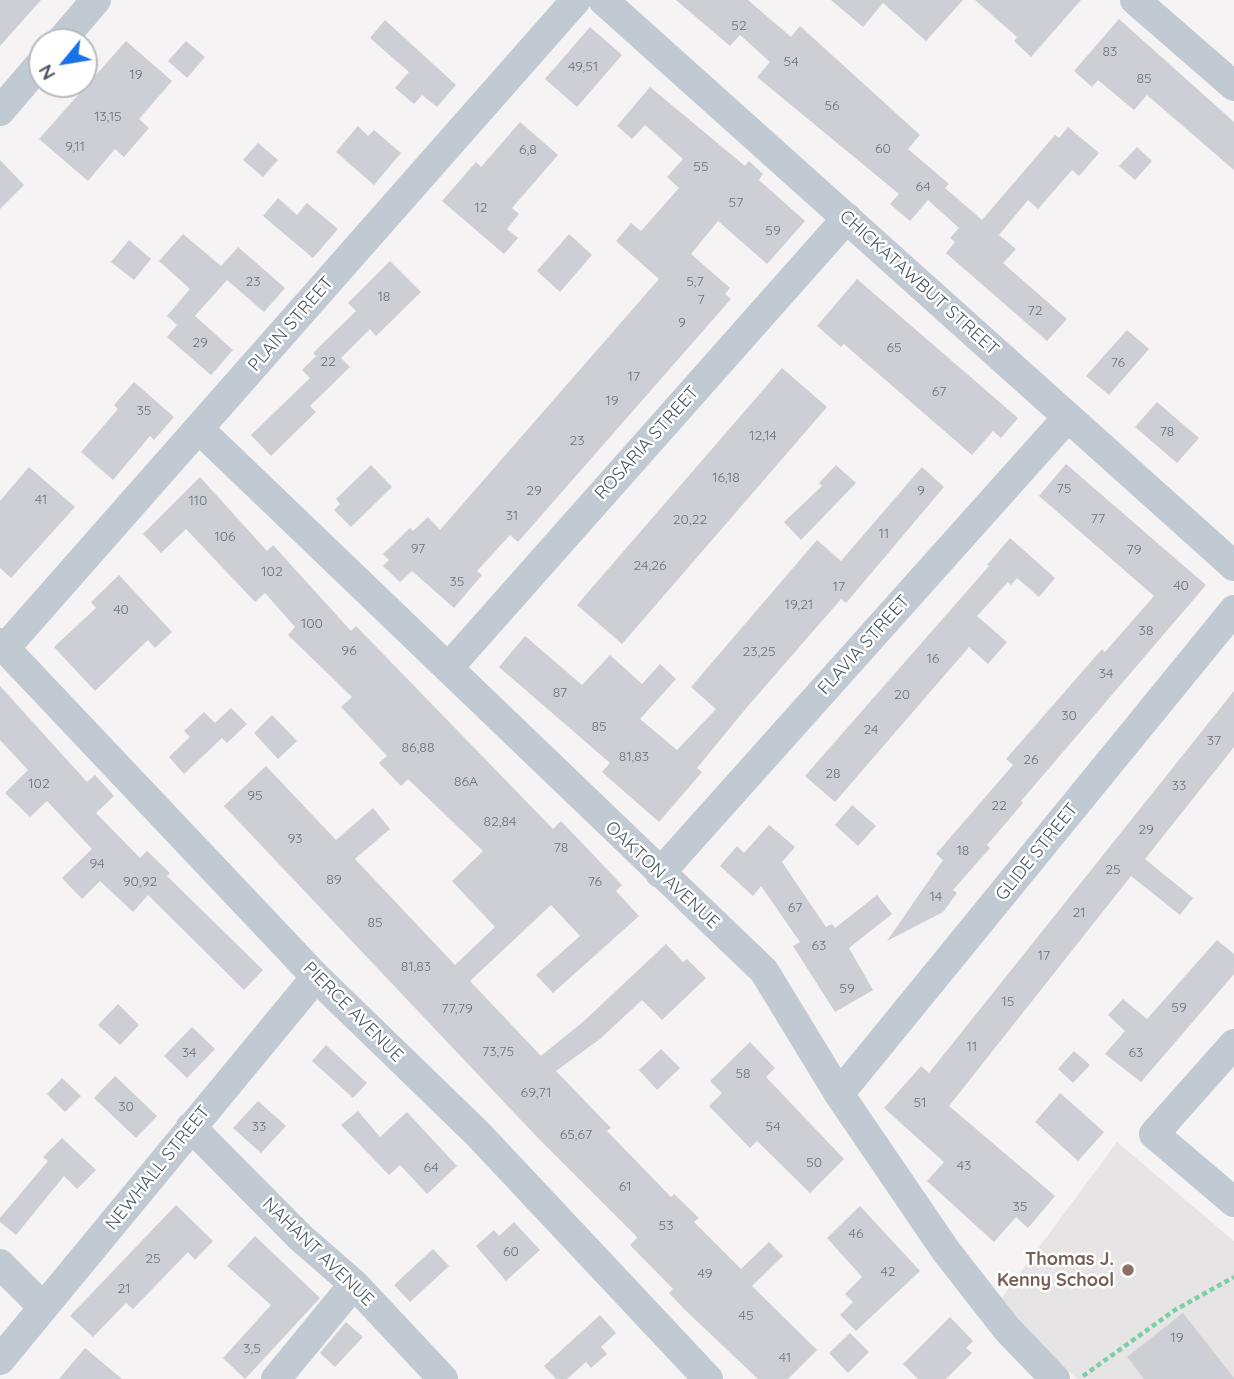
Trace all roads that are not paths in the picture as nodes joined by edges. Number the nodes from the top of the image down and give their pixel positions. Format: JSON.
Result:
{"nodes":[{"id":1,"x":96,"y":0,"type":"edge"},
{"id":2,"x":576,"y":0,"type":"edge"},
{"id":3,"x":603,"y":0,"type":"edge"},
{"id":4,"x":1147,"y":4,"type":"edge"},
{"id":5,"x":72,"y":28,"type":"edge"},
{"id":6,"x":28,"y":78,"type":"edge"},
{"id":7,"x":1234,"y":86,"type":"edge"},
{"id":8,"x":0,"y":111,"type":"edge"},
{"id":9,"x":847,"y":218,"type":"junction"},
{"id":10,"x":1068,"y":417,"type":"junction"},
{"id":11,"x":199,"y":429,"type":"junction"},
{"id":12,"x":1234,"y":566,"type":"edge"},
{"id":13,"x":1234,"y":610,"type":"edge"},
{"id":14,"x":2,"y":646,"type":"edge"},
{"id":15,"x":448,"y":668,"type":"junction"},
{"id":16,"x":660,"y":873,"type":"junction"},
{"id":17,"x":316,"y":976,"type":"junction"},
{"id":18,"x":1234,"y":1044,"type":"edge"},
{"id":19,"x":839,"y":1094,"type":"junction"},
{"id":20,"x":191,"y":1127,"type":"junction"},
{"id":21,"x":1234,"y":1202,"type":"edge"},
{"id":22,"x":0,"y":1264,"type":"edge"},
{"id":23,"x":354,"y":1284,"type":"junction"},
{"id":24,"x":43,"y":1307,"type":"junction"},
{"id":25,"x":0,"y":1360,"type":"edge"},
{"id":26,"x":276,"y":1379,"type":"edge"},
{"id":27,"x":443,"y":1379,"type":"edge"},
{"id":28,"x":708,"y":1379,"type":"edge"},
{"id":29,"x":1055,"y":1379,"type":"edge"}],
"edges":[{"from":1,"to":5,"type":"street"},
{"from":2,"to":11,"type":"street","name":"PLAIN STREET"},
{"from":3,"to":9,"type":"street","name":"CHICKATAWBUT STREET"},
{"from":4,"to":7,"type":"street"},
{"from":6,"to":8,"type":"street"},
{"from":9,"to":10,"type":"street","name":"CHICKATAWBUT STREET"},
{"from":9,"to":15,"type":"street","name":"ROSARIA STREET"},
{"from":10,"to":12,"type":"street","name":"CHICKATAWBUT STREET"},
{"from":10,"to":16,"type":"street","name":"FLAVIA STREET"},
{"from":11,"to":14,"type":"street","name":"PLAIN STREET"},
{"from":11,"to":15,"type":"street","name":"OAKTON AVENUE"},
{"from":13,"to":19,"type":"street","name":"GLIDE STREET"},
{"from":14,"to":17,"type":"street","name":"PIERCE AVENUE"},
{"from":15,"to":16,"type":"street","name":"OAKTON AVENUE"},
{"from":16,"to":19,"type":"street","name":"OAKTON AVENUE"},
{"from":17,"to":20,"type":"street","name":"NEWHALL STREET"},
{"from":17,"to":28,"type":"street","name":"PIERCE AVENUE"},
{"from":18,"to":21,"type":"street"},
{"from":19,"to":29,"type":"street","name":"OAKTON AVENUE"},
{"from":20,"to":23,"type":"street","name":"NAHANT AVENUE"},
{"from":20,"to":24,"type":"street","name":"NEWHALL STREET"},
{"from":22,"to":24,"type":"street"},
{"from":23,"to":26,"type":"street"},
{"from":23,"to":27,"type":"street","name":"NAHANT AVENUE"},
{"from":24,"to":25,"type":"street","name":"NEWHALL STREET"}]}
